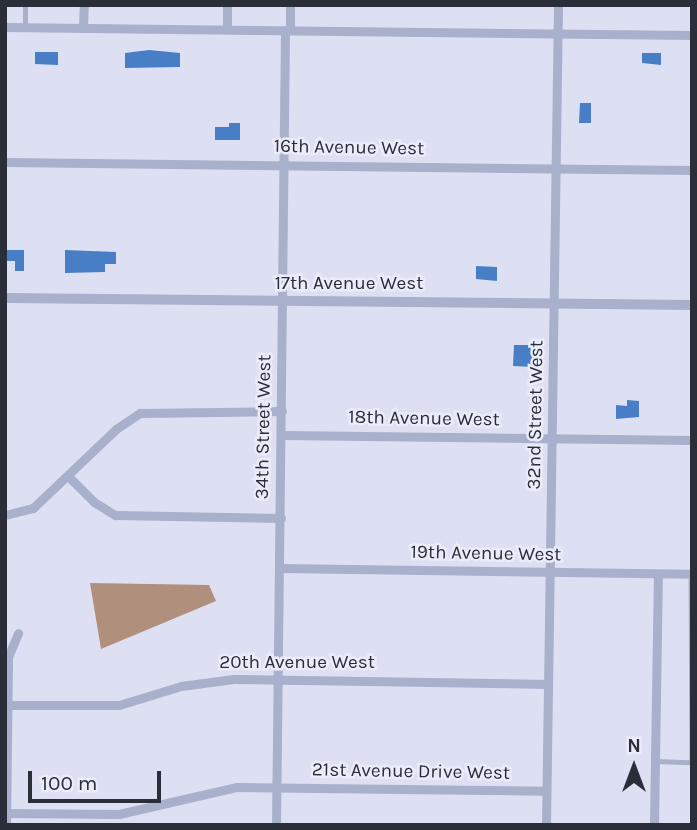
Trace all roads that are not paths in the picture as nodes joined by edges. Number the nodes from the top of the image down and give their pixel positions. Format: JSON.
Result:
{"nodes":[{"id":1,"x":25,"y":5,"type":"edge"},
{"id":2,"x":84,"y":5,"type":"edge"},
{"id":3,"x":227,"y":5,"type":"edge"},
{"id":4,"x":290,"y":5,"type":"edge"},
{"id":5,"x":558,"y":5,"type":"edge"},
{"id":6,"x":5,"y":27,"type":"edge"},
{"id":7,"x":24,"y":27,"type":"junction"},
{"id":8,"x":83,"y":28,"type":"junction"},
{"id":9,"x":226,"y":30,"type":"junction"},
{"id":10,"x":287,"y":30,"type":"junction"},
{"id":11,"x":558,"y":33,"type":"junction"},
{"id":12,"x":692,"y":35,"type":"edge"},
{"id":13,"x":5,"y":162,"type":"edge"},
{"id":14,"x":285,"y":164,"type":"junction"},
{"id":15,"x":556,"y":168,"type":"junction"},
{"id":16,"x":692,"y":170,"type":"edge"},
{"id":17,"x":5,"y":298,"type":"edge"},
{"id":18,"x":283,"y":301,"type":"junction"},
{"id":19,"x":554,"y":303,"type":"junction"},
{"id":20,"x":692,"y":304,"type":"edge"},
{"id":21,"x":282,"y":411,"type":"junction"},
{"id":22,"x":282,"y":435,"type":"junction"},
{"id":23,"x":553,"y":438,"type":"junction"},
{"id":24,"x":692,"y":440,"type":"edge"},
{"id":25,"x":68,"y":475,"type":"junction"},
{"id":26,"x":5,"y":515,"type":"edge"},
{"id":27,"x":281,"y":518,"type":"junction"},
{"id":28,"x":280,"y":568,"type":"junction"},
{"id":29,"x":551,"y":573,"type":"junction"},
{"id":30,"x":658,"y":574,"type":"junction"},
{"id":31,"x":691,"y":574,"type":"edge"},
{"id":32,"x":18,"y":632,"type":"dead end"},
{"id":33,"x":278,"y":679,"type":"junction"},
{"id":34,"x":548,"y":684,"type":"junction"},
{"id":35,"x":8,"y":705,"type":"junction"},
{"id":36,"x":655,"y":761,"type":"junction"},
{"id":37,"x":691,"y":762,"type":"edge"},
{"id":38,"x":276,"y":788,"type":"junction"},
{"id":39,"x":546,"y":791,"type":"junction"},
{"id":40,"x":6,"y":813,"type":"edge"},
{"id":41,"x":6,"y":825,"type":"edge"},
{"id":42,"x":276,"y":825,"type":"edge"},
{"id":43,"x":546,"y":825,"type":"edge"},
{"id":44,"x":654,"y":825,"type":"edge"}],
"edges":[{"from":1,"to":7,"type":"lane"},
{"from":2,"to":8,"type":"street"},
{"from":3,"to":9,"type":"street"},
{"from":4,"to":10,"type":"street","name":"34th Street West"},
{"from":5,"to":11,"type":"street","name":"32nd Street West"},
{"from":6,"to":7,"type":"street"},
{"from":7,"to":8,"type":"street"},
{"from":8,"to":9,"type":"street"},
{"from":9,"to":10,"type":"street"},
{"from":10,"to":11,"type":"street"},
{"from":10,"to":14,"type":"street","name":"34th Street West"},
{"from":11,"to":12,"type":"street"},
{"from":11,"to":15,"type":"street","name":"32nd Street West"},
{"from":13,"to":14,"type":"street","name":"16th Avenue West"},
{"from":14,"to":15,"type":"street","name":"16th Avenue West"},
{"from":14,"to":18,"type":"street","name":"34th Street West"},
{"from":15,"to":16,"type":"street","name":"16th Avenue West"},
{"from":15,"to":19,"type":"street","name":"32nd Street West"},
{"from":17,"to":18,"type":"street","name":"17th Avenue West"},
{"from":18,"to":19,"type":"street","name":"17th Avenue West"},
{"from":18,"to":21,"type":"street","name":"34th Street West"},
{"from":19,"to":20,"type":"street","name":"17th Avenue West"},
{"from":19,"to":23,"type":"street","name":"32nd Street West"},
{"from":21,"to":22,"type":"street","name":"34th Street West"},
{"from":21,"to":25,"type":"street"},
{"from":22,"to":23,"type":"street","name":"18th Avenue West"},
{"from":22,"to":27,"type":"street","name":"34th Street West"},
{"from":23,"to":24,"type":"street","name":"18th Avenue West"},
{"from":23,"to":29,"type":"street","name":"32nd Street West"},
{"from":25,"to":26,"type":"street"},
{"from":25,"to":27,"type":"street"},
{"from":27,"to":28,"type":"street","name":"34th Street West"},
{"from":28,"to":29,"type":"street","name":"19th Avenue West"},
{"from":28,"to":33,"type":"street","name":"34th Street West"},
{"from":29,"to":30,"type":"street","name":"19th Avenue West"},
{"from":29,"to":34,"type":"street","name":"32nd Street West"},
{"from":30,"to":31,"type":"street","name":"19th Avenue West"},
{"from":30,"to":36,"type":"street"},
{"from":31,"to":37,"type":"lane"},
{"from":32,"to":35,"type":"street"},
{"from":33,"to":34,"type":"street","name":"20th Avenue West"},
{"from":33,"to":35,"type":"street","name":"20th Avenue West"},
{"from":33,"to":38,"type":"street","name":"34th Street West"},
{"from":34,"to":39,"type":"street","name":"32nd Street West"},
{"from":35,"to":40,"type":"street"},
{"from":36,"to":37,"type":"lane"},
{"from":36,"to":44,"type":"street"},
{"from":38,"to":39,"type":"street","name":"21st Avenue Drive West"},
{"from":38,"to":40,"type":"street","name":"21st Avenue Drive West"},
{"from":38,"to":42,"type":"street","name":"34th Street West"},
{"from":39,"to":43,"type":"street","name":"32nd Street West"},
{"from":40,"to":41,"type":"street"}]}
